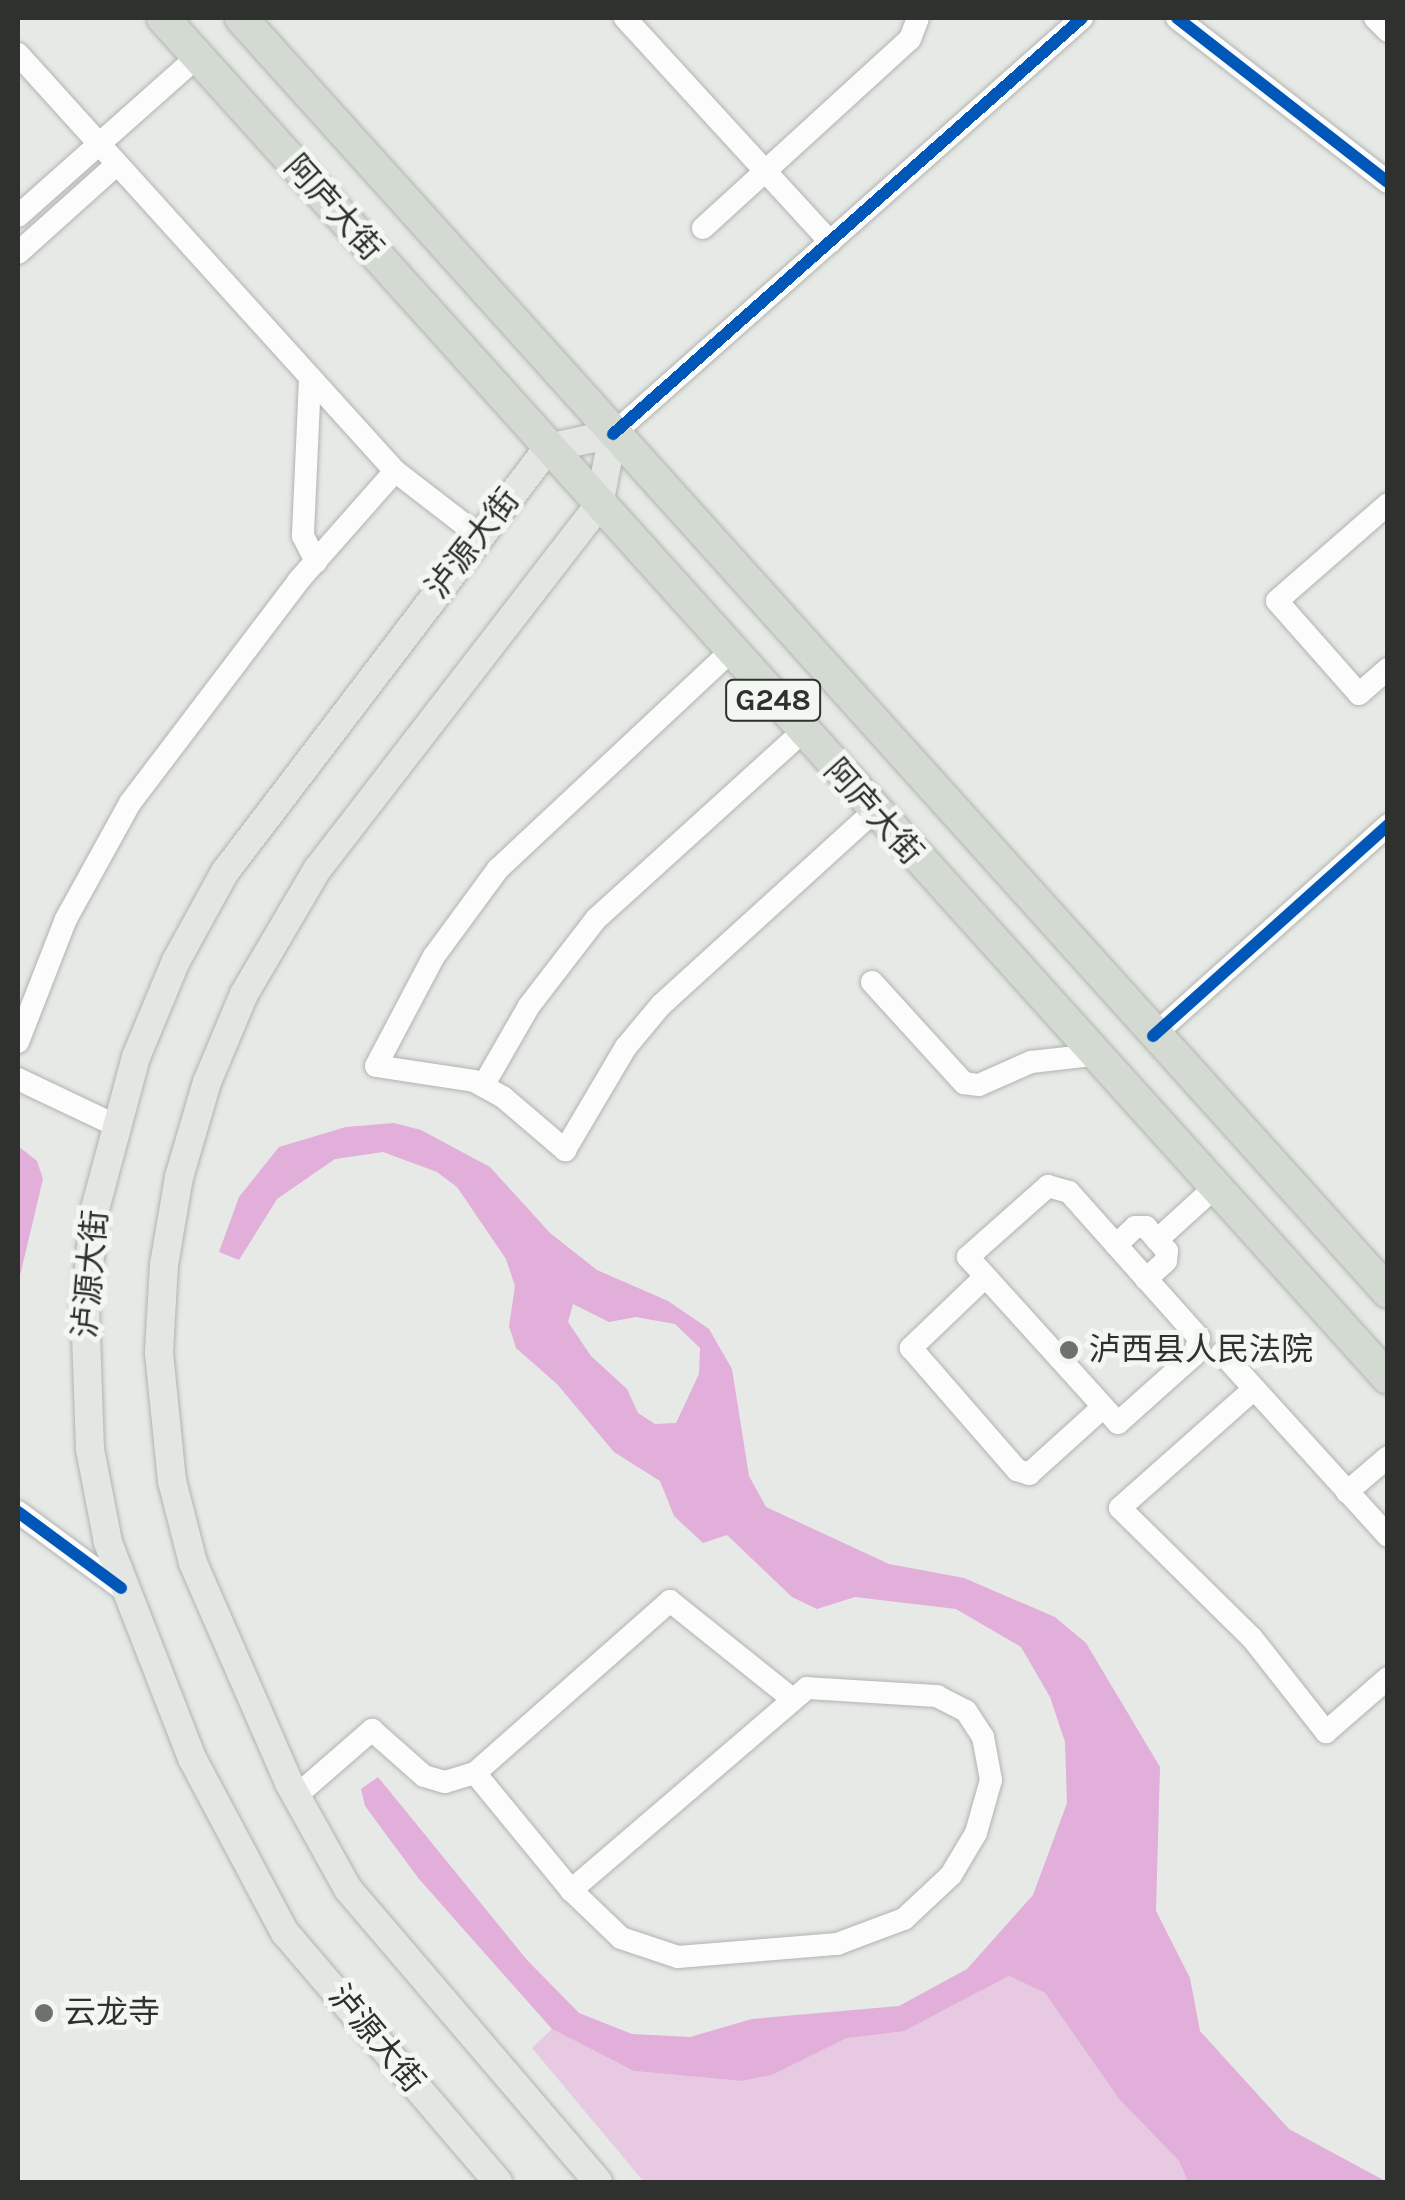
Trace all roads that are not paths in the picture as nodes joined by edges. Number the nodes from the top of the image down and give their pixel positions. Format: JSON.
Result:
{"nodes":[{"id":1,"x":164,"y":18,"type":"edge"},
{"id":2,"x":241,"y":18,"type":"edge"},
{"id":3,"x":625,"y":18,"type":"edge"},
{"id":4,"x":918,"y":18,"type":"edge"},
{"id":5,"x":1177,"y":18,"type":"edge"},
{"id":6,"x":1202,"y":18,"type":"edge"},
{"id":7,"x":1375,"y":18,"type":"edge"},
{"id":8,"x":1068,"y":22,"type":"edge"},
{"id":9,"x":1388,"y":31,"type":"edge"},
{"id":10,"x":18,"y":54,"type":"edge"},
{"id":11,"x":198,"y":56,"type":"junction"},
{"id":12,"x":98,"y":144,"type":"junction"},
{"id":13,"x":1388,"y":163,"type":"edge"},
{"id":14,"x":116,"y":164,"type":"junction"},
{"id":15,"x":766,"y":171,"type":"junction"},
{"id":16,"x":1388,"y":182,"type":"edge"},
{"id":17,"x":18,"y":216,"type":"edge"},
{"id":18,"x":703,"y":228,"type":"dead end"},
{"id":19,"x":830,"y":242,"type":"junction"},
{"id":20,"x":18,"y":253,"type":"edge"},
{"id":21,"x":310,"y":379,"type":"junction"},
{"id":22,"x":613,"y":434,"type":"junction"},
{"id":23,"x":548,"y":448,"type":"junction"},
{"id":24,"x":396,"y":471,"type":"junction"},
{"id":25,"x":1388,"y":504,"type":"edge"},
{"id":26,"x":599,"y":506,"type":"junction"},
{"id":27,"x":480,"y":536,"type":"junction"},
{"id":28,"x":316,"y":562,"type":"junction"},
{"id":29,"x":730,"y":652,"type":"junction"},
{"id":30,"x":1388,"y":669,"type":"edge"},
{"id":31,"x":802,"y":732,"type":"junction"},
{"id":32,"x":873,"y":812,"type":"junction"},
{"id":33,"x":1388,"y":825,"type":"edge"},
{"id":34,"x":872,"y":982,"type":"dead end"},
{"id":35,"x":1153,"y":1036,"type":"junction"},
{"id":36,"x":18,"y":1042,"type":"edge"},
{"id":37,"x":1092,"y":1055,"type":"junction"},
{"id":38,"x":18,"y":1079,"type":"edge"},
{"id":39,"x":483,"y":1086,"type":"junction"},
{"id":40,"x":115,"y":1125,"type":"junction"},
{"id":41,"x":1214,"y":1188,"type":"junction"},
{"id":42,"x":1157,"y":1240,"type":"junction"},
{"id":43,"x":1116,"y":1245,"type":"junction"},
{"id":44,"x":985,"y":1277,"type":"junction"},
{"id":45,"x":1146,"y":1279,"type":"junction"},
{"id":46,"x":1388,"y":1292,"type":"edge"},
{"id":47,"x":1222,"y":1353,"type":"dead end"},
{"id":48,"x":1388,"y":1378,"type":"edge"},
{"id":49,"x":1254,"y":1389,"type":"junction"},
{"id":50,"x":1102,"y":1409,"type":"junction"},
{"id":51,"x":1388,"y":1456,"type":"edge"},
{"id":52,"x":1348,"y":1492,"type":"junction"},
{"id":53,"x":18,"y":1512,"type":"edge"},
{"id":54,"x":1388,"y":1536,"type":"edge"},
{"id":55,"x":121,"y":1588,"type":"junction"},
{"id":56,"x":1388,"y":1678,"type":"edge"},
{"id":57,"x":790,"y":1697,"type":"junction"},
{"id":58,"x":475,"y":1773,"type":"junction"},
{"id":59,"x":296,"y":1796,"type":"junction"},
{"id":60,"x":572,"y":1890,"type":"junction"},
{"id":61,"x":498,"y":2182,"type":"edge"},
{"id":62,"x":598,"y":2182,"type":"edge"}],
"edges":[{"from":1,"to":11,"type":"highway","name":"阿庐大街","number":"G248"},
{"from":2,"to":22,"type":"highway","name":"阿庐大街","number":"G248"},
{"from":3,"to":15,"type":"street"},
{"from":4,"to":15,"type":"street"},
{"from":5,"to":16,"type":"street"},
{"from":6,"to":13,"type":"street"},
{"from":7,"to":9,"type":"street"},
{"from":8,"to":19,"type":"street"},
{"from":10,"to":12,"type":"street"},
{"from":11,"to":12,"type":"street"},
{"from":11,"to":23,"type":"highway","name":"阿庐大街","number":"G248"},
{"from":12,"to":14,"type":"street"},
{"from":12,"to":17,"type":"street"},
{"from":14,"to":20,"type":"street"},
{"from":14,"to":21,"type":"street"},
{"from":15,"to":18,"type":"street"},
{"from":15,"to":19,"type":"street"},
{"from":19,"to":22,"type":"street"},
{"from":21,"to":24,"type":"street"},
{"from":21,"to":28,"type":"street"},
{"from":22,"to":23,"type":"main road"},
{"from":22,"to":26,"type":"main road"},
{"from":22,"to":35,"type":"highway","name":"阿庐大街","number":"G248"},
{"from":23,"to":26,"type":"highway","name":"阿庐大街","number":"G248"},
{"from":23,"to":27,"type":"main road","name":"泸源大街"},
{"from":24,"to":27,"type":"street"},
{"from":24,"to":28,"type":"street"},
{"from":25,"to":30,"type":"street"},
{"from":26,"to":29,"type":"highway","name":"阿庐大街","number":"G248"},
{"from":26,"to":59,"type":"main road"},
{"from":27,"to":40,"type":"main road","name":"泸源大街"},
{"from":28,"to":36,"type":"street"},
{"from":29,"to":31,"type":"highway","name":"阿庐大街","number":"G248"},
{"from":29,"to":39,"type":"street"},
{"from":31,"to":32,"type":"highway","name":"阿庐大街","number":"G248"},
{"from":31,"to":39,"type":"street"},
{"from":32,"to":37,"type":"highway","name":"阿庐大街","number":"G248"},
{"from":32,"to":39,"type":"street"},
{"from":33,"to":35,"type":"street"},
{"from":34,"to":37,"type":"street"},
{"from":35,"to":46,"type":"highway","name":"阿庐大街","number":"G248"},
{"from":37,"to":41,"type":"highway","name":"阿庐大街","number":"G248"},
{"from":38,"to":40,"type":"street"},
{"from":40,"to":55,"type":"main road","name":"泸源大街"},
{"from":41,"to":42,"type":"street"},
{"from":41,"to":48,"type":"highway","name":"阿庐大街","number":"G248"},
{"from":42,"to":43,"type":"street"},
{"from":42,"to":45,"type":"street"},
{"from":43,"to":44,"type":"street"},
{"from":43,"to":45,"type":"street"},
{"from":44,"to":50,"type":"street"},
{"from":44,"to":50,"type":"street"},
{"from":45,"to":50,"type":"street"},
{"from":47,"to":49,"type":"street"},
{"from":49,"to":52,"type":"street"},
{"from":49,"to":56,"type":"street"},
{"from":51,"to":52,"type":"street"},
{"from":52,"to":54,"type":"street"},
{"from":53,"to":55,"type":"street"},
{"from":55,"to":61,"type":"main road","name":"泸源大街"},
{"from":57,"to":58,"type":"street"},
{"from":57,"to":60,"type":"street"},
{"from":57,"to":60,"type":"street"},
{"from":58,"to":59,"type":"street"},
{"from":58,"to":60,"type":"street"},
{"from":59,"to":62,"type":"main road"}]}
